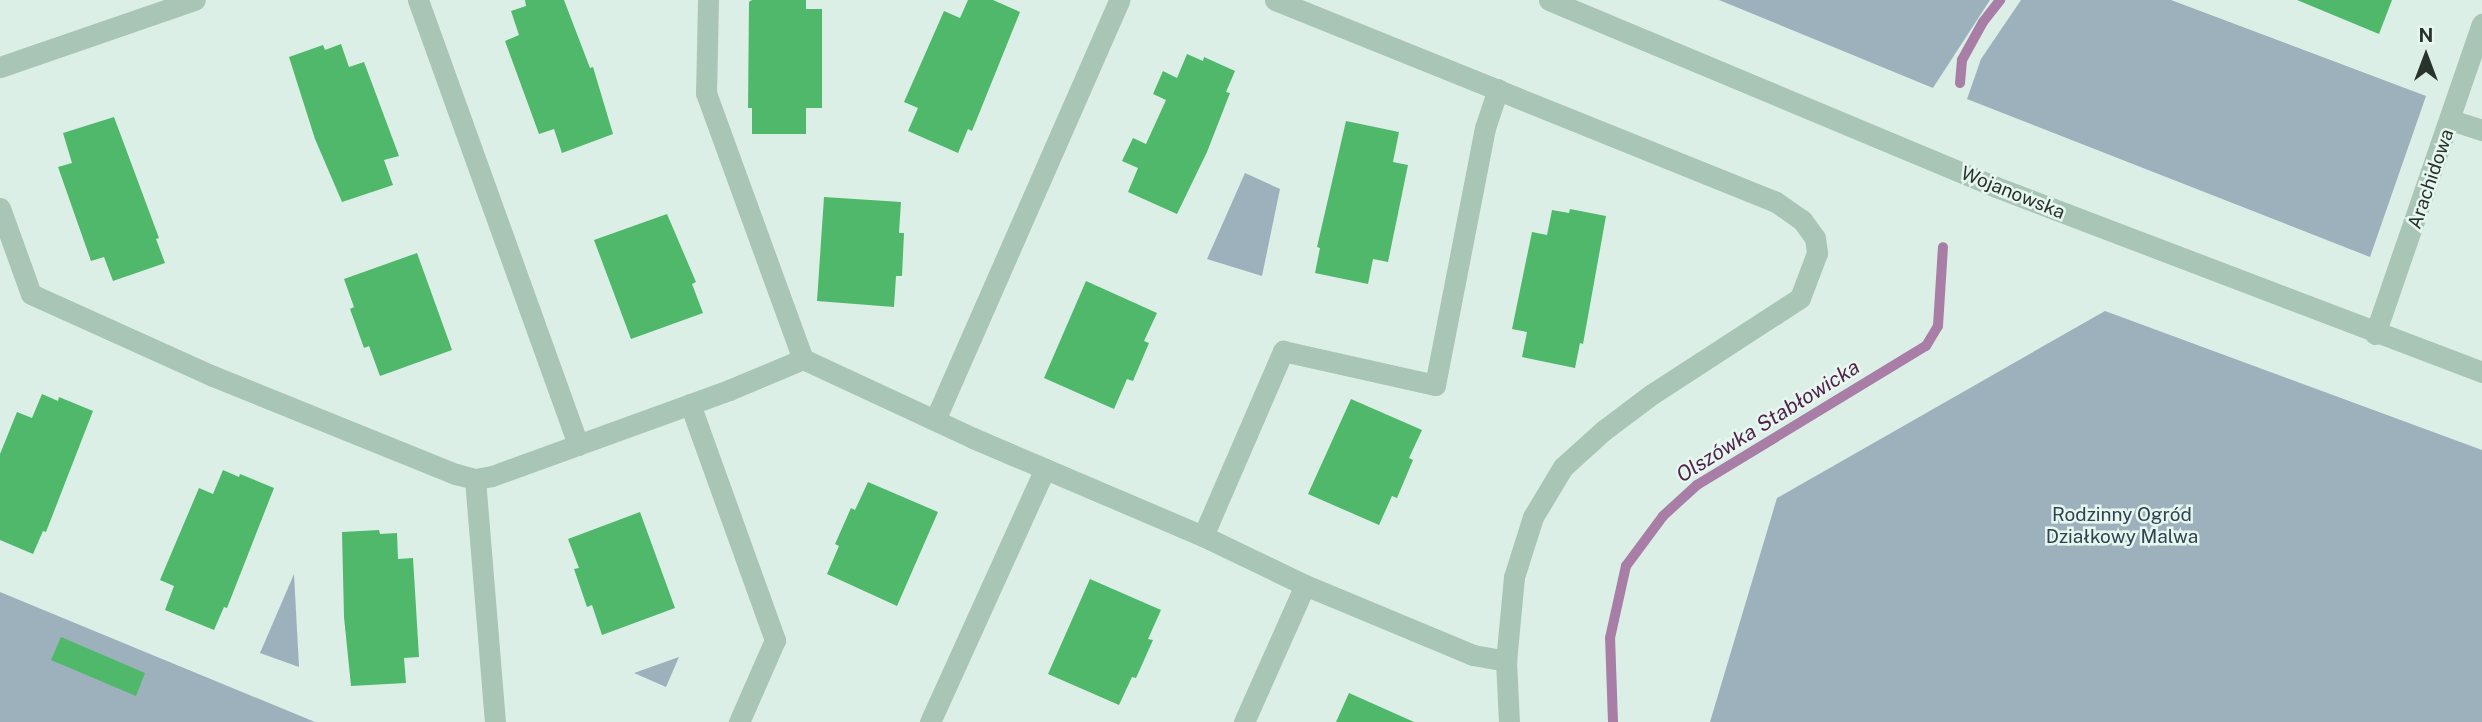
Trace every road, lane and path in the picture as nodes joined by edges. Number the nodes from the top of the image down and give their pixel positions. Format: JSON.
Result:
{"nodes":[{"id":1,"x":195,"y":0,"type":"edge"},
{"id":2,"x":418,"y":0,"type":"edge"},
{"id":3,"x":708,"y":0,"type":"edge"},
{"id":4,"x":1119,"y":0,"type":"edge"},
{"id":5,"x":1275,"y":0,"type":"edge"},
{"id":6,"x":1549,"y":0,"type":"edge"},
{"id":7,"x":2482,"y":24,"type":"edge"},
{"id":8,"x":0,"y":67,"type":"edge"},
{"id":9,"x":1498,"y":89,"type":"junction"},
{"id":10,"x":2451,"y":120,"type":"junction"},
{"id":11,"x":2482,"y":130,"type":"edge"},
{"id":12,"x":0,"y":208,"type":"edge"},
{"id":13,"x":2375,"y":334,"type":"junction"},
{"id":14,"x":803,"y":359,"type":"junction"},
{"id":15,"x":2482,"y":372,"type":"edge"},
{"id":16,"x":690,"y":404,"type":"junction"},
{"id":17,"x":935,"y":420,"type":"junction"},
{"id":18,"x":578,"y":445,"type":"junction"},
{"id":19,"x":1045,"y":469,"type":"junction"},
{"id":20,"x":475,"y":479,"type":"junction"},
{"id":21,"x":1203,"y":536,"type":"junction"},
{"id":22,"x":1305,"y":585,"type":"junction"},
{"id":23,"x":1506,"y":660,"type":"junction"},
{"id":24,"x":495,"y":722,"type":"edge"},
{"id":25,"x":739,"y":722,"type":"edge"},
{"id":26,"x":930,"y":722,"type":"edge"},
{"id":27,"x":1244,"y":722,"type":"edge"},
{"id":28,"x":1509,"y":722,"type":"edge"}],
"edges":[{"from":1,"to":8,"type":"street"},
{"from":2,"to":18,"type":"street"},
{"from":3,"to":14,"type":"street"},
{"from":4,"to":17,"type":"street"},
{"from":5,"to":9,"type":"street"},
{"from":6,"to":13,"type":"street","name":"Wojanowska"},
{"from":7,"to":10,"type":"street","name":"Arachidowa"},
{"from":9,"to":21,"type":"street"},
{"from":9,"to":23,"type":"street"},
{"from":10,"to":11,"type":"street"},
{"from":10,"to":13,"type":"street","name":"Arachidowa"},
{"from":12,"to":20,"type":"street"},
{"from":13,"to":15,"type":"street","name":"Wojanowska"},
{"from":14,"to":16,"type":"street"},
{"from":14,"to":17,"type":"street"},
{"from":16,"to":18,"type":"street"},
{"from":16,"to":25,"type":"street"},
{"from":17,"to":19,"type":"street"},
{"from":18,"to":20,"type":"street"},
{"from":19,"to":21,"type":"street"},
{"from":19,"to":26,"type":"street"},
{"from":20,"to":24,"type":"street"},
{"from":21,"to":22,"type":"street"},
{"from":22,"to":23,"type":"street"},
{"from":22,"to":27,"type":"street"},
{"from":23,"to":28,"type":"street"}]}
